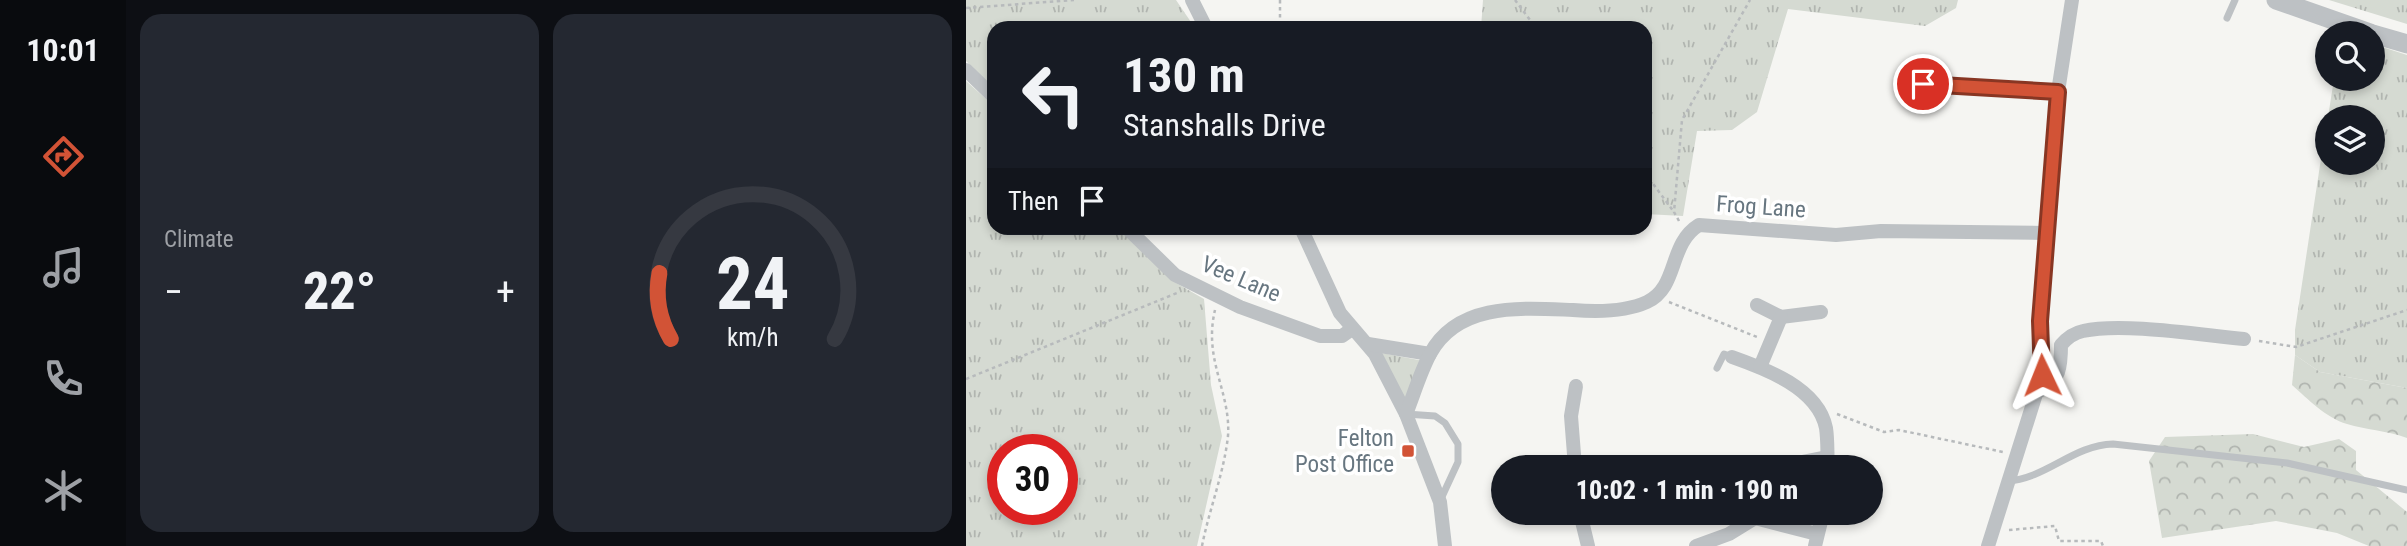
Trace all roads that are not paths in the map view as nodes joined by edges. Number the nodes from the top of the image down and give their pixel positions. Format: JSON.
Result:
{"nodes":[{"id":1,"x":1192,"y":0,"type":"edge"},
{"id":2,"x":2073,"y":0,"type":"edge"},
{"id":3,"x":2235,"y":0,"type":"edge"},
{"id":4,"x":2276,"y":0,"type":"edge"},
{"id":5,"x":2227,"y":18,"type":"dead end"},
{"id":6,"x":1202,"y":21,"type":"edge"},
{"id":7,"x":2335,"y":21,"type":"edge"},
{"id":8,"x":2385,"y":38,"type":"edge"},
{"id":9,"x":2407,"y":44,"type":"edge"},
{"id":10,"x":966,"y":70,"type":"edge"},
{"id":11,"x":1923,"y":84,"type":"dead end"},
{"id":12,"x":987,"y":90,"type":"edge"},
{"id":13,"x":2058,"y":92,"type":"junction"},
{"id":14,"x":2046,"y":233,"type":"junction"},
{"id":15,"x":1134,"y":235,"type":"edge"},
{"id":16,"x":1304,"y":235,"type":"edge"},
{"id":17,"x":1757,"y":304,"type":"dead end"},
{"id":18,"x":1821,"y":312,"type":"dead end"},
{"id":19,"x":1781,"y":317,"type":"junction"},
{"id":20,"x":1352,"y":329,"type":"junction"},
{"id":21,"x":2244,"y":339,"type":"road end"},
{"id":22,"x":1368,"y":344,"type":"junction"},
{"id":23,"x":1430,"y":354,"type":"junction"},
{"id":24,"x":1732,"y":357,"type":"joint"},
{"id":25,"x":1760,"y":367,"type":"junction"},
{"id":26,"x":1717,"y":368,"type":"dead end"},
{"id":27,"x":1576,"y":386,"type":"dead end"},
{"id":28,"x":2039,"y":391,"type":"junction"},
{"id":29,"x":1406,"y":414,"type":"junction"},
{"id":30,"x":1574,"y":455,"type":"edge"},
{"id":31,"x":1827,"y":455,"type":"edge"},
{"id":32,"x":2007,"y":481,"type":"junction"},
{"id":33,"x":2407,"y":490,"type":"edge"},
{"id":34,"x":1440,"y":502,"type":"junction"},
{"id":35,"x":1583,"y":525,"type":"edge"},
{"id":36,"x":1741,"y":525,"type":"edge"},
{"id":37,"x":1779,"y":525,"type":"edge"},
{"id":38,"x":1991,"y":539,"type":"edge"},
{"id":39,"x":1816,"y":540,"type":"edge"},
{"id":40,"x":1445,"y":546,"type":"edge"},
{"id":41,"x":1588,"y":546,"type":"edge"},
{"id":42,"x":1696,"y":546,"type":"edge"}],
"edges":[{"from":1,"to":6,"type":"street"},
{"from":2,"to":13,"type":"street"},
{"from":3,"to":5,"type":"lane"},
{"from":4,"to":7,"type":"street"},
{"from":8,"to":9,"type":"street"},
{"from":10,"to":12,"type":"street"},
{"from":11,"to":13,"type":"street"},
{"from":13,"to":14,"type":"street"},
{"from":14,"to":23,"type":"street","name":"Frog Lane"},
{"from":14,"to":28,"type":"street"},
{"from":15,"to":20,"type":"street","name":"Vee Lane"},
{"from":16,"to":20,"type":"street"},
{"from":17,"to":19,"type":"street"},
{"from":18,"to":19,"type":"street"},
{"from":19,"to":25,"type":"street"},
{"from":20,"to":22,"type":"street"},
{"from":21,"to":28,"type":"street"},
{"from":22,"to":23,"type":"street"},
{"from":22,"to":29,"type":"street"},
{"from":23,"to":29,"type":"street"},
{"from":24,"to":25,"type":"street"},
{"from":24,"to":26,"type":"lane"},
{"from":25,"to":31,"type":"street"},
{"from":27,"to":30,"type":"street"},
{"from":28,"to":32,"type":"street"},
{"from":29,"to":34,"type":"street"},
{"from":29,"to":34,"type":"lane"},
{"from":32,"to":33,"type":"lane"},
{"from":32,"to":38,"type":"street"},
{"from":34,"to":40,"type":"street"},
{"from":35,"to":41,"type":"street"},
{"from":36,"to":42,"type":"street"},
{"from":37,"to":39,"type":"street"}]}
